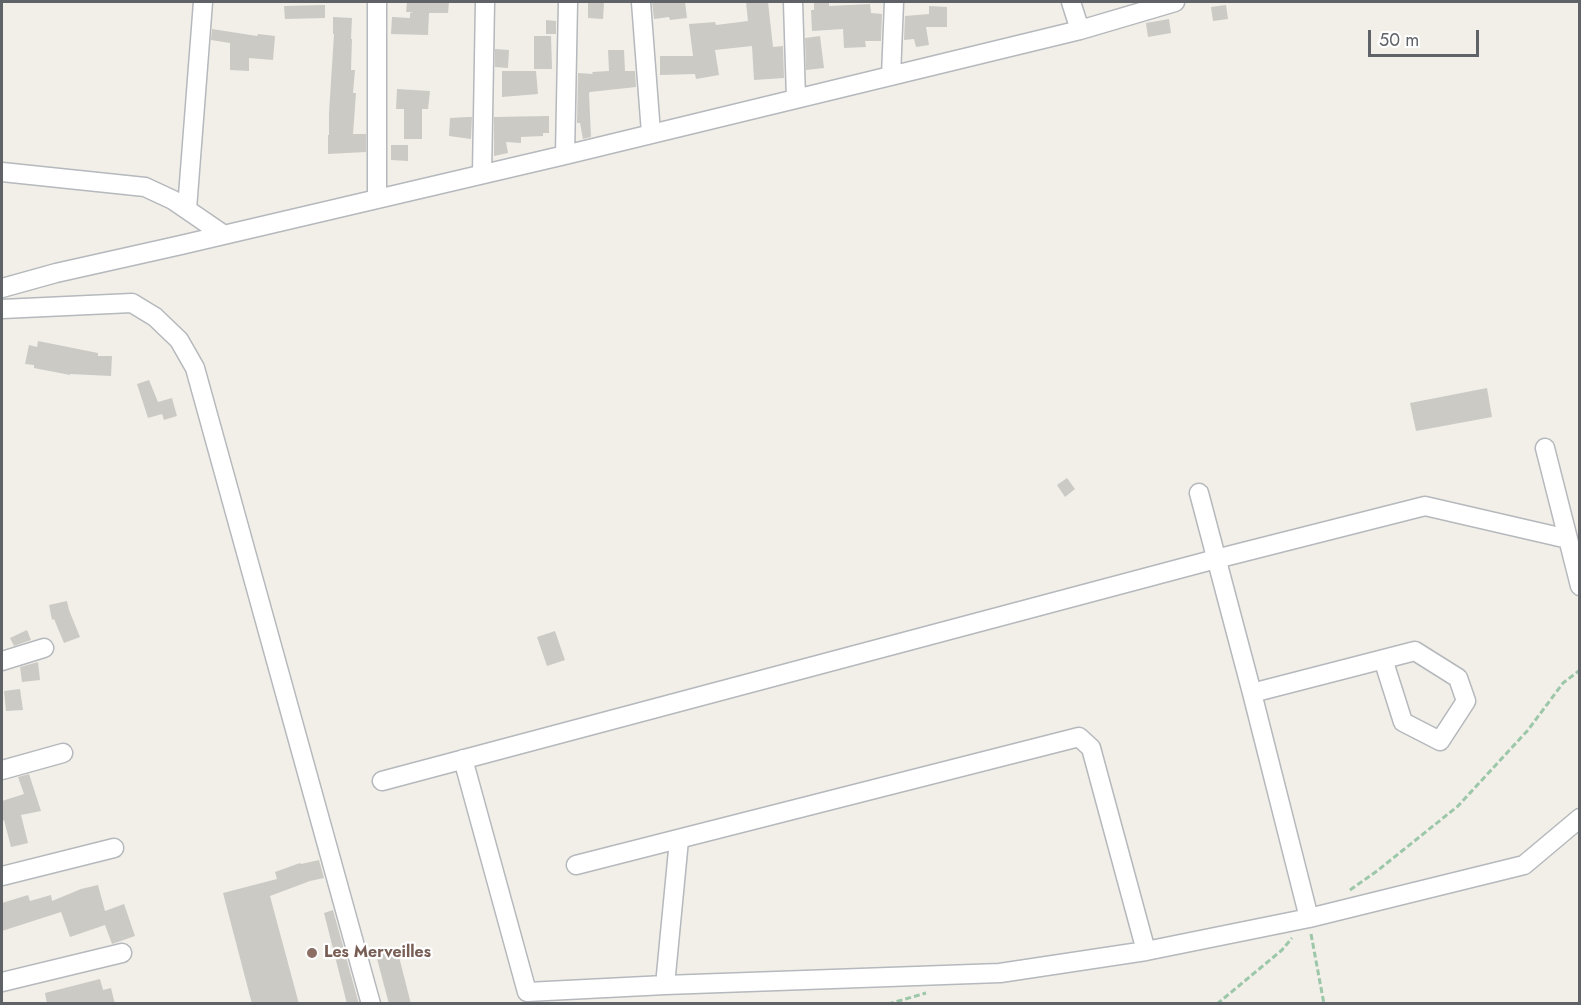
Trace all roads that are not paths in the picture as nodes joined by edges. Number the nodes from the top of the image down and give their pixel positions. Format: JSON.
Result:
{"nodes":[{"id":1,"x":203,"y":2,"type":"edge"},
{"id":2,"x":378,"y":2,"type":"edge"},
{"id":3,"x":485,"y":2,"type":"edge"},
{"id":4,"x":568,"y":2,"type":"edge"},
{"id":5,"x":641,"y":2,"type":"edge"},
{"id":6,"x":793,"y":2,"type":"edge"},
{"id":7,"x":894,"y":2,"type":"edge"},
{"id":8,"x":1071,"y":2,"type":"edge"},
{"id":9,"x":1174,"y":2,"type":"edge"},
{"id":10,"x":1080,"y":30,"type":"junction"},
{"id":11,"x":891,"y":76,"type":"junction"},
{"id":12,"x":796,"y":99,"type":"junction"},
{"id":13,"x":651,"y":133,"type":"junction"},
{"id":14,"x":565,"y":155,"type":"junction"},
{"id":15,"x":2,"y":172,"type":"edge"},
{"id":16,"x":482,"y":174,"type":"junction"},
{"id":17,"x":377,"y":199,"type":"junction"},
{"id":18,"x":187,"y":209,"type":"junction"},
{"id":19,"x":224,"y":235,"type":"junction"},
{"id":20,"x":2,"y":288,"type":"edge"},
{"id":21,"x":2,"y":309,"type":"edge"},
{"id":22,"x":1545,"y":448,"type":"dead end"},
{"id":23,"x":1199,"y":493,"type":"dead end"},
{"id":24,"x":1568,"y":539,"type":"junction"},
{"id":25,"x":1216,"y":559,"type":"junction"},
{"id":26,"x":1580,"y":586,"type":"edge"},
{"id":27,"x":44,"y":648,"type":"dead end"},
{"id":28,"x":1383,"y":659,"type":"junction"},
{"id":29,"x":2,"y":661,"type":"edge"},
{"id":30,"x":1252,"y":693,"type":"junction"},
{"id":31,"x":63,"y":753,"type":"dead end"},
{"id":32,"x":463,"y":759,"type":"junction"},
{"id":33,"x":2,"y":770,"type":"edge"},
{"id":34,"x":382,"y":781,"type":"dead end"},
{"id":35,"x":1580,"y":818,"type":"edge"},
{"id":36,"x":679,"y":840,"type":"junction"},
{"id":37,"x":114,"y":848,"type":"dead end"},
{"id":38,"x":576,"y":865,"type":"dead end"},
{"id":39,"x":2,"y":876,"type":"edge"},
{"id":40,"x":1309,"y":918,"type":"junction"},
{"id":41,"x":1146,"y":951,"type":"junction"},
{"id":42,"x":122,"y":953,"type":"dead end"},
{"id":43,"x":2,"y":982,"type":"edge"},
{"id":44,"x":665,"y":985,"type":"junction"},
{"id":45,"x":371,"y":1004,"type":"edge"}],
"edges":[{"from":1,"to":18,"type":"street"},
{"from":2,"to":17,"type":"street"},
{"from":3,"to":16,"type":"street"},
{"from":4,"to":14,"type":"street"},
{"from":5,"to":13,"type":"street"},
{"from":6,"to":12,"type":"street"},
{"from":7,"to":11,"type":"street"},
{"from":8,"to":10,"type":"street"},
{"from":9,"to":10,"type":"street"},
{"from":10,"to":11,"type":"street"},
{"from":11,"to":12,"type":"street"},
{"from":12,"to":13,"type":"street"},
{"from":13,"to":14,"type":"street"},
{"from":14,"to":16,"type":"street"},
{"from":15,"to":18,"type":"street"},
{"from":16,"to":17,"type":"street"},
{"from":17,"to":19,"type":"street"},
{"from":18,"to":19,"type":"street"},
{"from":19,"to":20,"type":"street"},
{"from":21,"to":45,"type":"street"},
{"from":22,"to":24,"type":"street"},
{"from":23,"to":25,"type":"street"},
{"from":24,"to":25,"type":"street"},
{"from":24,"to":26,"type":"street"},
{"from":25,"to":30,"type":"street"},
{"from":25,"to":32,"type":"street"},
{"from":27,"to":29,"type":"street"},
{"from":28,"to":28,"type":"street"},
{"from":28,"to":30,"type":"street"},
{"from":30,"to":40,"type":"street"},
{"from":31,"to":33,"type":"street"},
{"from":32,"to":34,"type":"street"},
{"from":32,"to":44,"type":"street"},
{"from":35,"to":40,"type":"street"},
{"from":36,"to":38,"type":"street"},
{"from":36,"to":41,"type":"street"},
{"from":36,"to":44,"type":"street"},
{"from":37,"to":39,"type":"street"},
{"from":40,"to":41,"type":"street"},
{"from":41,"to":44,"type":"street"},
{"from":42,"to":43,"type":"street"}]}
